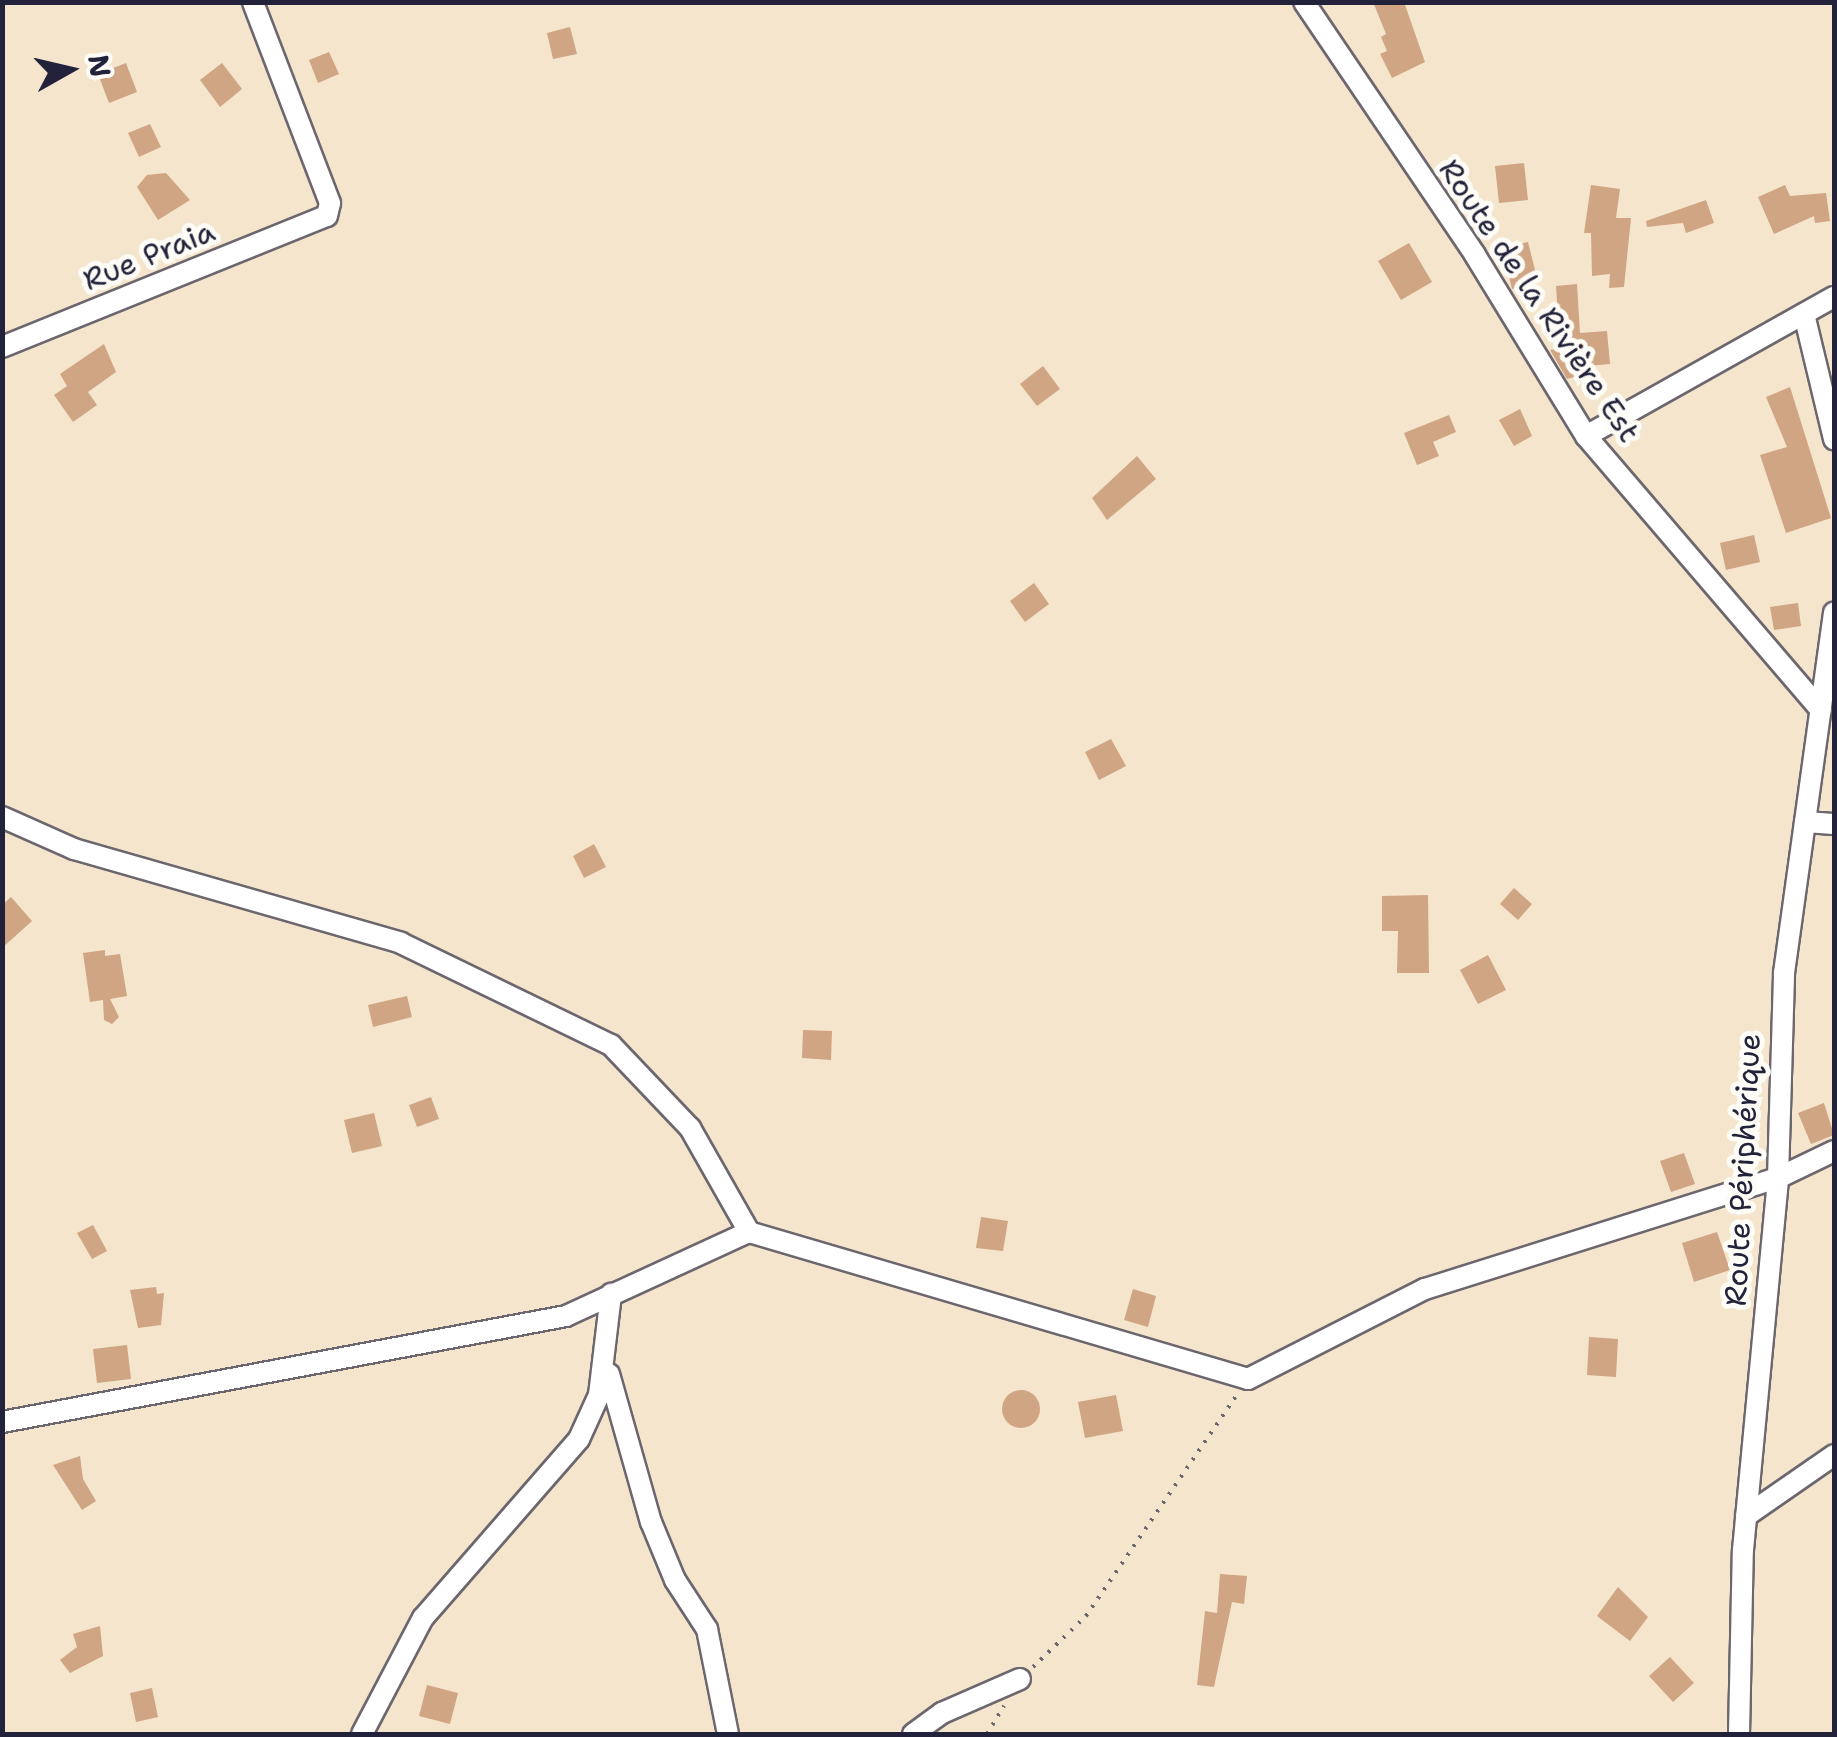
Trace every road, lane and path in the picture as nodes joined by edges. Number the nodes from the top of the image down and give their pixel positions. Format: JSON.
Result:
{"nodes":[{"id":1,"x":253,"y":2,"type":"edge"},
{"id":2,"x":1304,"y":2,"type":"edge"},
{"id":3,"x":1834,"y":298,"type":"edge"},
{"id":4,"x":1804,"y":314,"type":"junction"},
{"id":5,"x":2,"y":347,"type":"edge"},
{"id":6,"x":1586,"y":436,"type":"junction"},
{"id":7,"x":1834,"y":439,"type":"edge"},
{"id":8,"x":1834,"y":612,"type":"edge"},
{"id":9,"x":1821,"y":710,"type":"junction"},
{"id":10,"x":2,"y":817,"type":"edge"},
{"id":11,"x":1805,"y":822,"type":"junction"},
{"id":12,"x":1834,"y":824,"type":"edge"},
{"id":13,"x":1834,"y":1151,"type":"edge"},
{"id":14,"x":1778,"y":1178,"type":"junction"},
{"id":15,"x":749,"y":1232,"type":"junction"},
{"id":16,"x":612,"y":1294,"type":"junction"},
{"id":17,"x":607,"y":1342,"type":"junction"},
{"id":18,"x":1248,"y":1379,"type":"junction"},
{"id":19,"x":2,"y":1422,"type":"edge"},
{"id":20,"x":1834,"y":1455,"type":"edge"},
{"id":21,"x":1746,"y":1516,"type":"junction"},
{"id":22,"x":1020,"y":1679,"type":"junction"},
{"id":23,"x":362,"y":1734,"type":"edge"},
{"id":24,"x":728,"y":1734,"type":"edge"},
{"id":25,"x":913,"y":1734,"type":"edge"},
{"id":26,"x":987,"y":1734,"type":"edge"},
{"id":27,"x":1739,"y":1734,"type":"edge"}],
"edges":[{"from":1,"to":5,"type":"street","name":"Rue Praia"},
{"from":2,"to":6,"type":"street","name":"Route de la Rivière Est"},
{"from":3,"to":4,"type":"street"},
{"from":4,"to":6,"type":"street"},
{"from":4,"to":7,"type":"street"},
{"from":6,"to":9,"type":"street","name":"Route de la Rivière Est"},
{"from":8,"to":9,"type":"street","name":"Route Périphérique"},
{"from":9,"to":11,"type":"street","name":"Route Périphérique"},
{"from":10,"to":15,"type":"street"},
{"from":11,"to":12,"type":"street"},
{"from":11,"to":14,"type":"street","name":"Route Périphérique"},
{"from":13,"to":14,"type":"street"},
{"from":14,"to":18,"type":"street"},
{"from":14,"to":21,"type":"street","name":"Route Périphérique"},
{"from":15,"to":16,"type":"street"},
{"from":15,"to":18,"type":"street"},
{"from":16,"to":17,"type":"street"},
{"from":16,"to":19,"type":"street"},
{"from":17,"to":23,"type":"street"},
{"from":17,"to":24,"type":"street"},
{"from":18,"to":22,"type":"path"},
{"from":20,"to":21,"type":"street"},
{"from":21,"to":27,"type":"street","name":"Route Périphérique"},
{"from":22,"to":25,"type":"street"},
{"from":22,"to":26,"type":"path"}]}
